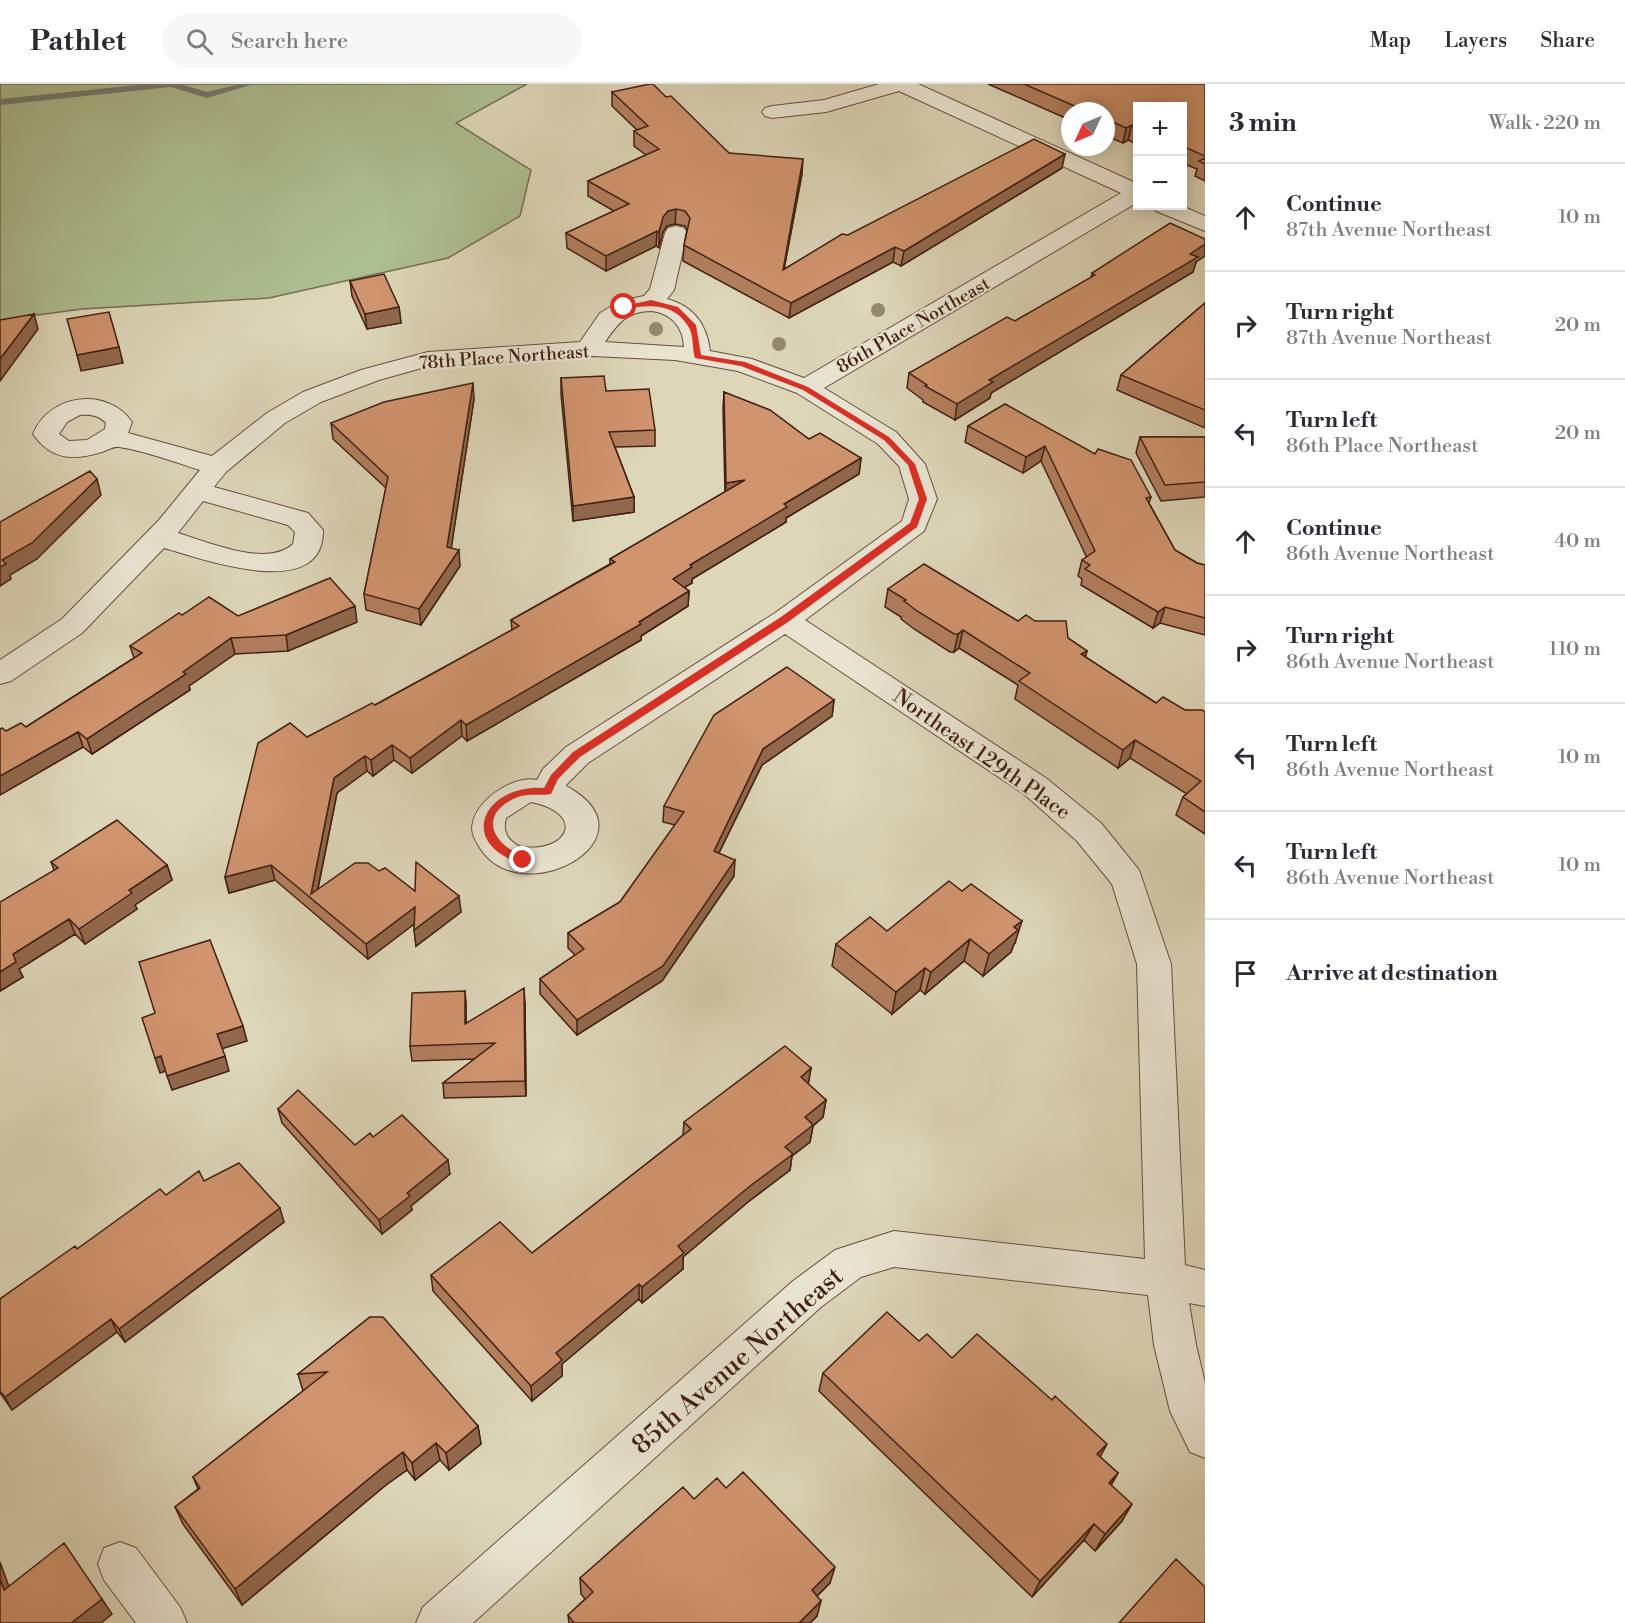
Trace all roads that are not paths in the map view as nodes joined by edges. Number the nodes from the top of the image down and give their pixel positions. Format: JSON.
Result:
{"nodes":[{"id":1,"x":901,"y":84,"type":"edge"},
{"id":2,"x":772,"y":112,"type":"dead end"},
{"id":3,"x":1133,"y":191,"type":"edge"},
{"id":4,"x":1133,"y":195,"type":"edge"},
{"id":5,"x":1173,"y":210,"type":"edge"},
{"id":6,"x":1205,"y":224,"type":"edge"},
{"id":7,"x":676,"y":233,"type":"dead end"},
{"id":8,"x":651,"y":303,"type":"junction"},
{"id":9,"x":588,"y":350,"type":"junction"},
{"id":10,"x":686,"y":355,"type":"junction"},
{"id":11,"x":806,"y":388,"type":"junction"},
{"id":12,"x":113,"y":437,"type":"dead end"},
{"id":13,"x":217,"y":466,"type":"junction"},
{"id":14,"x":197,"y":491,"type":"junction"},
{"id":15,"x":158,"y":537,"type":"junction"},
{"id":16,"x":784,"y":620,"type":"junction"},
{"id":17,"x":0,"y":674,"type":"edge"},
{"id":18,"x":547,"y":792,"type":"dead end"},
{"id":19,"x":1186,"y":1284,"type":"edge"},
{"id":20,"x":1200,"y":1413,"type":"edge"},
{"id":21,"x":120,"y":1564,"type":"dead end"},
{"id":22,"x":164,"y":1623,"type":"edge"},
{"id":23,"x":438,"y":1623,"type":"edge"}],
"edges":[{"from":1,"to":2,"type":"street"},
{"from":1,"to":3,"type":"street"},
{"from":4,"to":11,"type":"street","name":"86th Place Northeast"},
{"from":5,"to":6,"type":"street"},
{"from":7,"to":8,"type":"street"},
{"from":8,"to":9,"type":"street"},
{"from":8,"to":10,"type":"street"},
{"from":9,"to":10,"type":"street","name":"78th Place Northeast"},
{"from":9,"to":13,"type":"street","name":"78th Place Northeast"},
{"from":10,"to":11,"type":"street"},
{"from":11,"to":16,"type":"street"},
{"from":12,"to":13,"type":"street"},
{"from":13,"to":14,"type":"street","name":"78th Place Northeast"},
{"from":14,"to":15,"type":"street","name":"78th Place Northeast"},
{"from":14,"to":15,"type":"street"},
{"from":15,"to":17,"type":"street","name":"78th Place Northeast"},
{"from":16,"to":18,"type":"street"},
{"from":16,"to":19,"type":"street","name":"Northeast 129th Place"},
{"from":19,"to":20,"type":"street","name":"Northeast 129th Place"},
{"from":19,"to":23,"type":"street","name":"85th Avenue Northeast"},
{"from":21,"to":22,"type":"street"}]}
